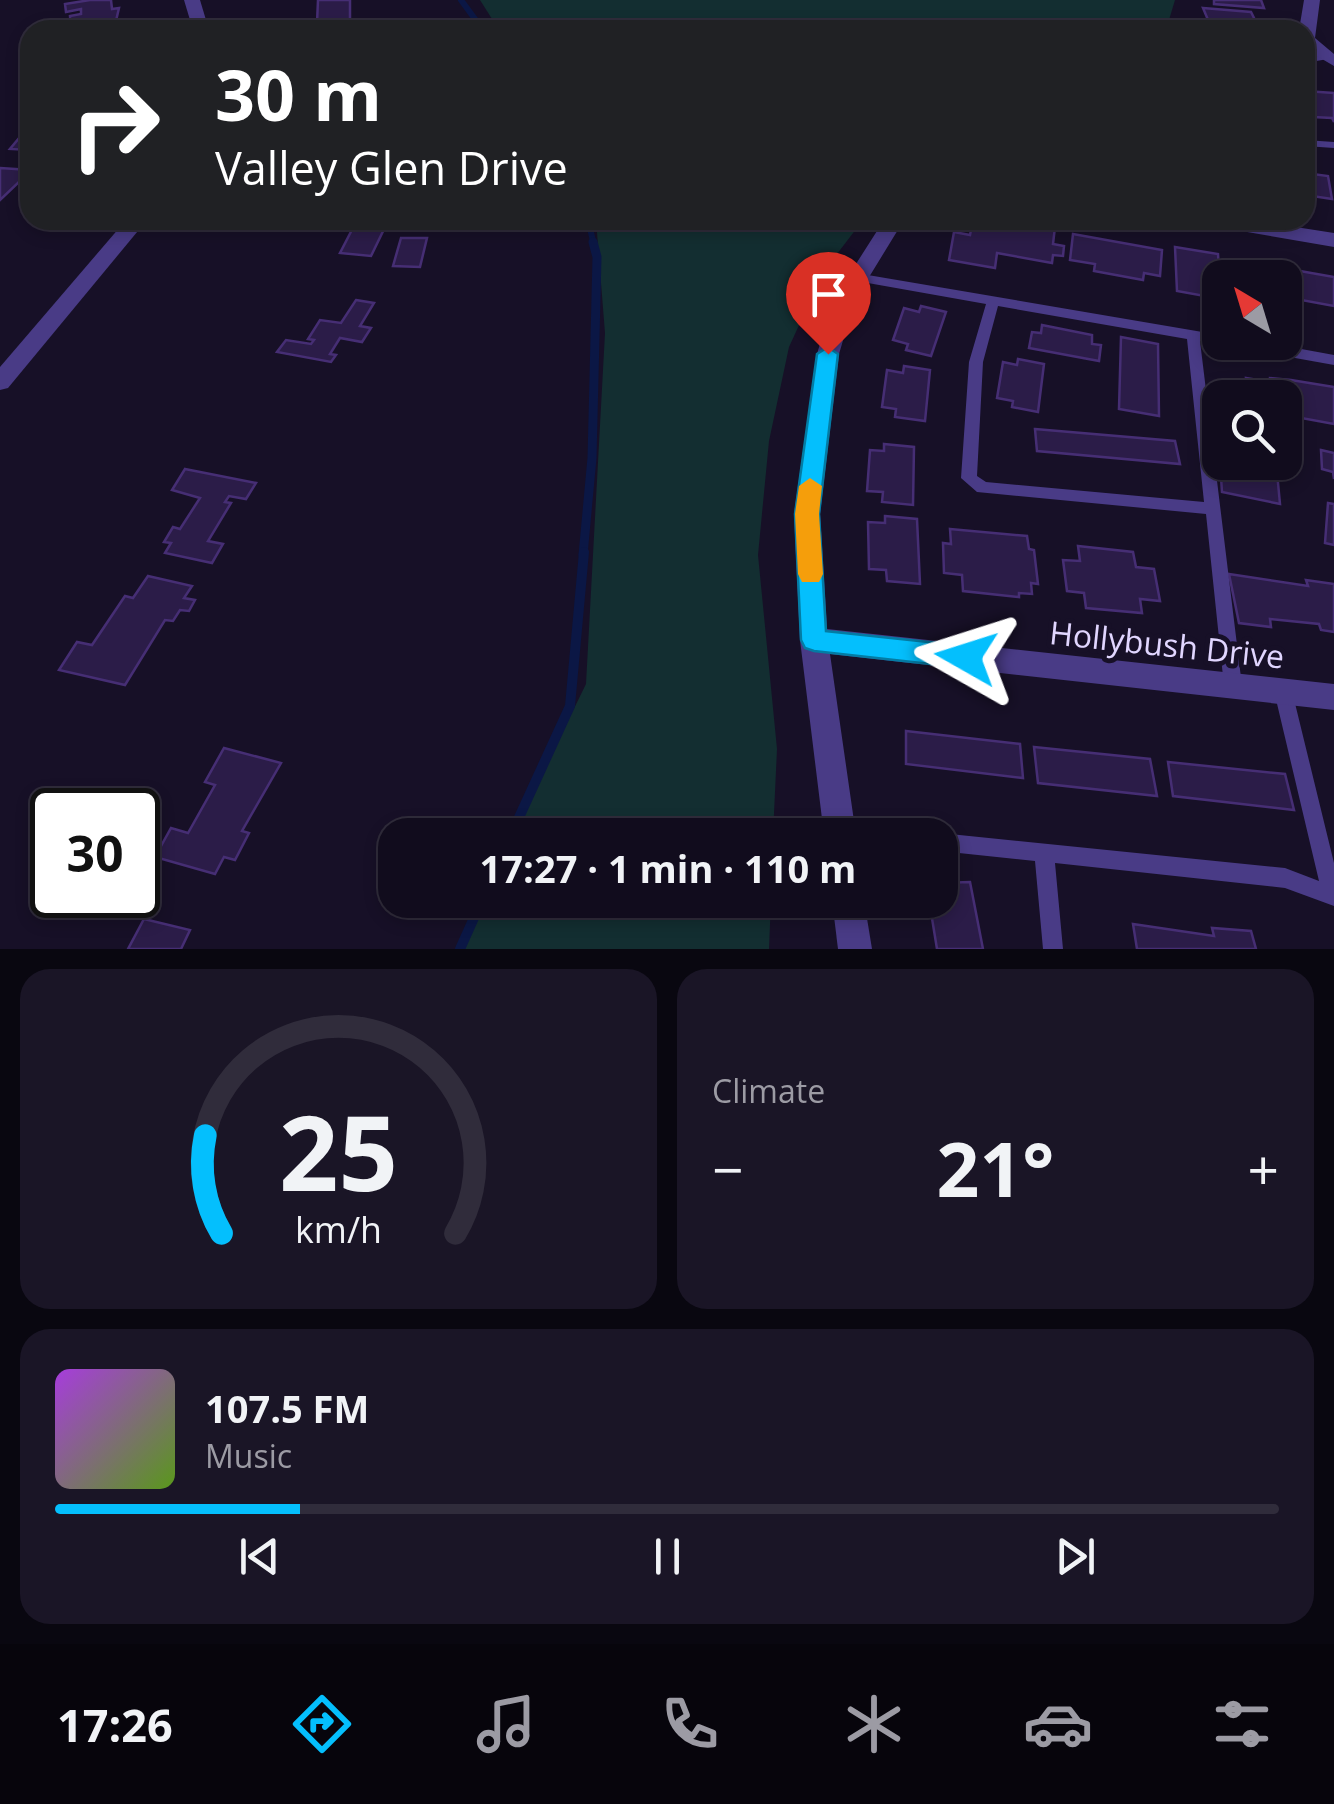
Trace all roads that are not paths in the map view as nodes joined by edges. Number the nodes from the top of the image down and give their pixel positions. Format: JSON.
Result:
{"nodes":[{"id":1,"x":129,"y":230,"type":"edge"},
{"id":2,"x":887,"y":230,"type":"edge"},
{"id":3,"x":1273,"y":230,"type":"edge"},
{"id":4,"x":1334,"y":240,"type":"edge"},
{"id":5,"x":856,"y":277,"type":"junction"},
{"id":6,"x":993,"y":301,"type":"junction"},
{"id":7,"x":1192,"y":335,"type":"junction"},
{"id":8,"x":1202,"y":337,"type":"edge"},
{"id":9,"x":1302,"y":354,"type":"edge"},
{"id":10,"x":1334,"y":360,"type":"edge"},
{"id":11,"x":0,"y":382,"type":"edge"},
{"id":12,"x":1212,"y":509,"type":"junction"},
{"id":13,"x":814,"y":640,"type":"junction"},
{"id":14,"x":1233,"y":686,"type":"junction"},
{"id":15,"x":1283,"y":691,"type":"junction"},
{"id":16,"x":1334,"y":697,"type":"edge"},
{"id":17,"x":838,"y":818,"type":"edge"},
{"id":18,"x":958,"y":844,"type":"edge"},
{"id":19,"x":1044,"y":853,"type":"junction"},
{"id":20,"x":1333,"y":895,"type":"edge"},
{"id":21,"x":851,"y":918,"type":"edge"},
{"id":22,"x":855,"y":949,"type":"edge"},
{"id":23,"x":1053,"y":949,"type":"edge"}],
"edges":[{"from":1,"to":11,"type":"street"},
{"from":2,"to":5,"type":"street"},
{"from":3,"to":4,"type":"street"},
{"from":5,"to":6,"type":"lane"},
{"from":5,"to":13,"type":"street"},
{"from":6,"to":7,"type":"lane"},
{"from":6,"to":12,"type":"lane"},
{"from":7,"to":8,"type":"lane"},
{"from":7,"to":12,"type":"lane"},
{"from":9,"to":10,"type":"lane"},
{"from":12,"to":14,"type":"lane"},
{"from":13,"to":14,"type":"street","name":"Hollybush Drive"},
{"from":13,"to":17,"type":"street"},
{"from":14,"to":15,"type":"street","name":"Hollybush Drive"},
{"from":15,"to":16,"type":"street","name":"Hollybush Drive"},
{"from":15,"to":20,"type":"lane"},
{"from":18,"to":19,"type":"lane"},
{"from":19,"to":20,"type":"lane"},
{"from":19,"to":23,"type":"lane"},
{"from":21,"to":22,"type":"street"}]}
